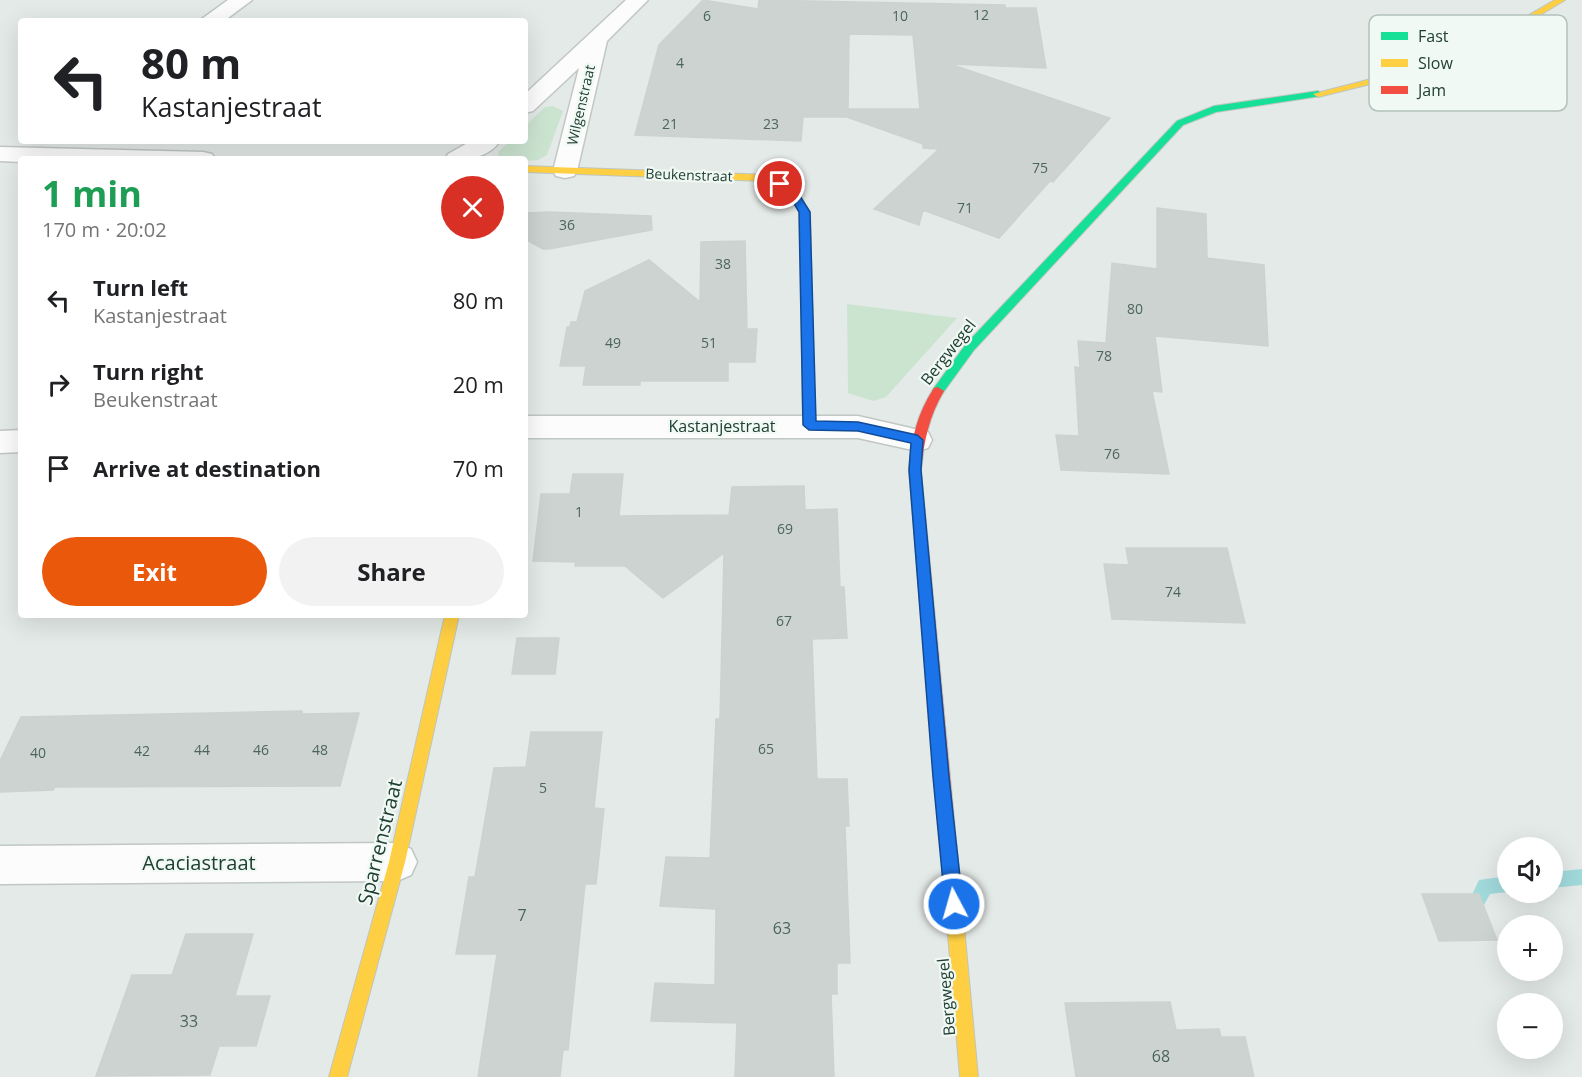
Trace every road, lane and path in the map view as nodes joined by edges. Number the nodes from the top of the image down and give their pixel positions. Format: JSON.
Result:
{"nodes":[{"id":1,"x":242,"y":0,"type":"edge"},
{"id":2,"x":638,"y":0,"type":"edge"},
{"id":3,"x":1562,"y":0,"type":"edge"},
{"id":4,"x":1536,"y":15,"type":"edge"},
{"id":5,"x":215,"y":18,"type":"edge"},
{"id":6,"x":597,"y":39,"type":"junction"},
{"id":7,"x":1369,"y":83,"type":"edge"},
{"id":8,"x":528,"y":103,"type":"edge"},
{"id":9,"x":483,"y":144,"type":"edge"},
{"id":10,"x":15,"y":150,"type":"edge"},
{"id":11,"x":140,"y":156,"type":"edge"},
{"id":12,"x":462,"y":156,"type":"edge"},
{"id":13,"x":528,"y":169,"type":"edge"},
{"id":14,"x":565,"y":171,"type":"junction"},
{"id":15,"x":809,"y":425,"type":"junction"},
{"id":16,"x":528,"y":427,"type":"edge"},
{"id":17,"x":917,"y":440,"type":"junction"},
{"id":18,"x":18,"y":441,"type":"edge"},
{"id":19,"x":0,"y":442,"type":"edge"},
{"id":20,"x":451,"y":618,"type":"edge"},
{"id":21,"x":398,"y":862,"type":"junction"},
{"id":22,"x":0,"y":865,"type":"edge"},
{"id":23,"x":338,"y":1077,"type":"edge"},
{"id":24,"x":969,"y":1077,"type":"edge"}],
"edges":[{"from":1,"to":5,"type":"street"},
{"from":2,"to":6,"type":"street","name":"Wilgenstraat"},
{"from":3,"to":4,"type":"street","name":"Bergwegel"},
{"from":6,"to":8,"type":"street","name":"Wilgenstraat"},
{"from":6,"to":14,"type":"street","name":"Wilgenstraat"},
{"from":7,"to":17,"type":"street","name":"Bergwegel"},
{"from":9,"to":12,"type":"street"},
{"from":10,"to":11,"type":"street"},
{"from":13,"to":14,"type":"street","name":"Beukenstraat"},
{"from":14,"to":15,"type":"street","name":"Beukenstraat"},
{"from":15,"to":16,"type":"street","name":"Kastanjestraat"},
{"from":15,"to":17,"type":"street","name":"Kastanjestraat"},
{"from":17,"to":24,"type":"street","name":"Bergwegel"},
{"from":18,"to":19,"type":"street"},
{"from":20,"to":21,"type":"street","name":"Sparrenstraat"},
{"from":21,"to":22,"type":"street","name":"Acaciastraat"},
{"from":21,"to":23,"type":"street","name":"Sparrenstraat"}]}
